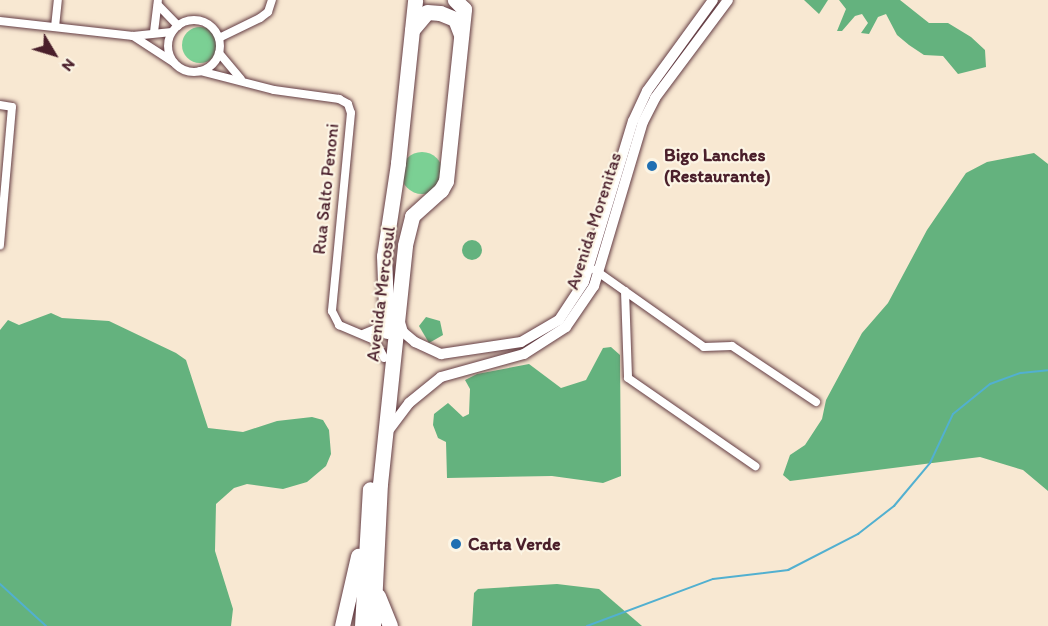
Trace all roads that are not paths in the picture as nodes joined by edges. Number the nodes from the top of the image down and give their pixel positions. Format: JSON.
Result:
{"nodes":[{"id":1,"x":58,"y":0,"type":"edge"},
{"id":2,"x":272,"y":0,"type":"edge"},
{"id":3,"x":415,"y":0,"type":"edge"},
{"id":4,"x":455,"y":0,"type":"edge"},
{"id":5,"x":713,"y":0,"type":"edge"},
{"id":6,"x":728,"y":0,"type":"edge"},
{"id":7,"x":158,"y":2,"type":"edge"},
{"id":8,"x":0,"y":21,"type":"edge"},
{"id":9,"x":55,"y":27,"type":"junction"},
{"id":10,"x":175,"y":29,"type":"junction"},
{"id":11,"x":412,"y":30,"type":"junction"},
{"id":12,"x":154,"y":32,"type":"junction"},
{"id":13,"x":133,"y":36,"type":"junction"},
{"id":14,"x":219,"y":38,"type":"junction"},
{"id":15,"x":461,"y":38,"type":"junction"},
{"id":16,"x":219,"y":52,"type":"junction"},
{"id":17,"x":173,"y":62,"type":"junction"},
{"id":18,"x":200,"y":71,"type":"junction"},
{"id":19,"x":241,"y":79,"type":"junction"},
{"id":20,"x":0,"y":105,"type":"edge"},
{"id":21,"x":624,"y":163,"type":"junction"},
{"id":22,"x":0,"y":245,"type":"edge"},
{"id":23,"x":594,"y":269,"type":"junction"},
{"id":24,"x":625,"y":291,"type":"junction"},
{"id":25,"x":392,"y":312,"type":"junction"},
{"id":26,"x":363,"y":334,"type":"junction"},
{"id":27,"x":384,"y":358,"type":"junction"},
{"id":28,"x":816,"y":402,"type":"dead end"},
{"id":29,"x":385,"y":436,"type":"junction"},
{"id":30,"x":755,"y":466,"type":"dead end"},
{"id":31,"x":367,"y":522,"type":"junction"},
{"id":32,"x":375,"y":576,"type":"junction"},
{"id":33,"x":342,"y":626,"type":"edge"},
{"id":34,"x":362,"y":626,"type":"edge"},
{"id":35,"x":373,"y":626,"type":"edge"},
{"id":36,"x":390,"y":626,"type":"edge"}],
"edges":[{"from":1,"to":9,"type":"street"},
{"from":2,"to":14,"type":"street"},
{"from":3,"to":11,"type":"highway","name":"Avenida Mercosul"},
{"from":4,"to":15,"type":"highway","name":"Avenida Mercosul"},
{"from":5,"to":21,"type":"main road","name":"Avenida Morenitas"},
{"from":6,"to":21,"type":"main road","name":"Avenida Morenitas"},
{"from":7,"to":10,"type":"street"},
{"from":7,"to":12,"type":"street"},
{"from":8,"to":9,"type":"street"},
{"from":9,"to":13,"type":"street"},
{"from":10,"to":12,"type":"street"},
{"from":10,"to":14,"type":"street"},
{"from":10,"to":17,"type":"street"},
{"from":11,"to":15,"type":"highway"},
{"from":11,"to":25,"type":"highway","name":"Avenida Mercosul"},
{"from":12,"to":13,"type":"street"},
{"from":13,"to":17,"type":"street"},
{"from":14,"to":16,"type":"street"},
{"from":15,"to":25,"type":"highway","name":"Avenida Mercosul"},
{"from":16,"to":18,"type":"street"},
{"from":16,"to":19,"type":"street"},
{"from":17,"to":18,"type":"street"},
{"from":18,"to":19,"type":"street","name":"Rua Salto Penoni"},
{"from":19,"to":26,"type":"street","name":"Rua Salto Penoni"},
{"from":20,"to":22,"type":"street"},
{"from":21,"to":23,"type":"main road","name":"Avenida Morenitas"},
{"from":23,"to":24,"type":"street"},
{"from":23,"to":25,"type":"main road","name":"Avenida Morenitas"},
{"from":23,"to":29,"type":"main road","name":"Avenida Morenitas"},
{"from":24,"to":28,"type":"street"},
{"from":24,"to":30,"type":"street"},
{"from":25,"to":26,"type":"street"},
{"from":25,"to":27,"type":"highway","name":"Avenida Mercosul"},
{"from":25,"to":29,"type":"highway","name":"Avenida Mercosul"},
{"from":26,"to":27,"type":"street","name":"Rua Salto Penoni"},
{"from":27,"to":31,"type":"highway","name":"Avenida Mercosul"},
{"from":29,"to":32,"type":"highway","name":"Avenida Mercosul"},
{"from":31,"to":33,"type":"highway"},
{"from":31,"to":34,"type":"highway"},
{"from":32,"to":35,"type":"highway"},
{"from":32,"to":36,"type":"highway"}]}
